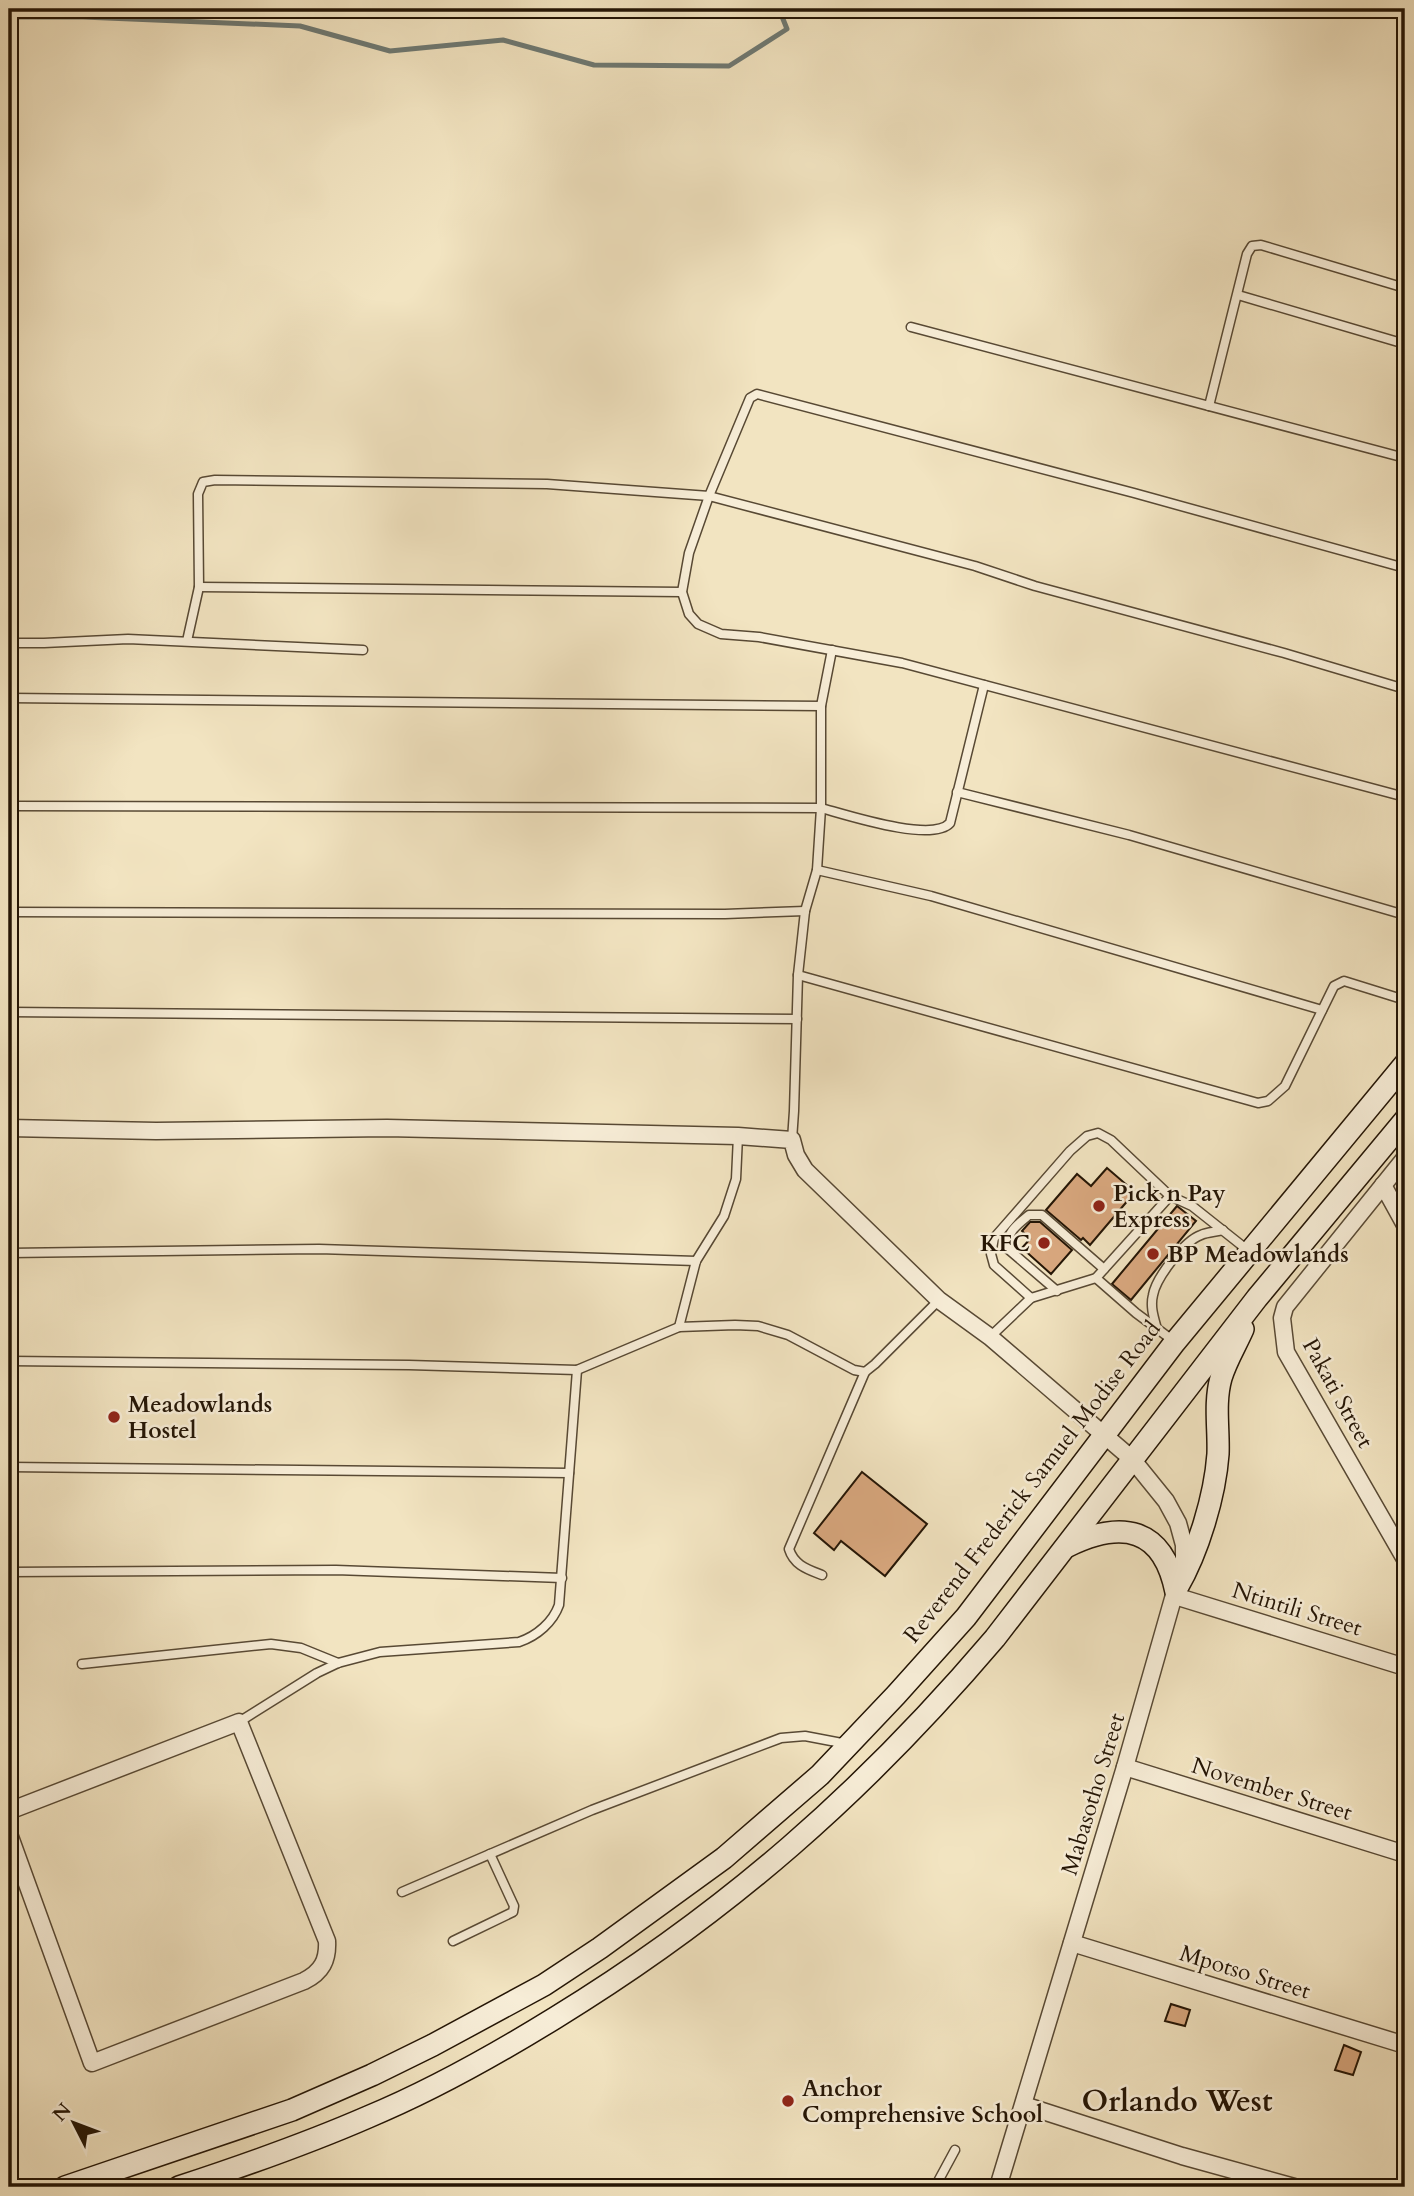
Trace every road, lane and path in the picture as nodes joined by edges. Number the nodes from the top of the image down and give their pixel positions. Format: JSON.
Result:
{"nodes":[{"id":1,"x":1405,"y":288,"type":"edge"},
{"id":2,"x":1238,"y":295,"type":"junction"},
{"id":3,"x":911,"y":327,"type":"dead end"},
{"id":4,"x":1405,"y":344,"type":"edge"},
{"id":5,"x":1209,"y":406,"type":"junction"},
{"id":6,"x":1405,"y":458,"type":"edge"},
{"id":7,"x":709,"y":496,"type":"junction"},
{"id":8,"x":1405,"y":568,"type":"edge"},
{"id":9,"x":199,"y":587,"type":"junction"},
{"id":10,"x":682,"y":592,"type":"junction"},
{"id":11,"x":187,"y":641,"type":"junction"},
{"id":12,"x":9,"y":643,"type":"edge"},
{"id":13,"x":363,"y":650,"type":"dead end"},
{"id":14,"x":832,"y":650,"type":"junction"},
{"id":15,"x":984,"y":685,"type":"junction"},
{"id":16,"x":1405,"y":689,"type":"edge"},
{"id":17,"x":9,"y":698,"type":"edge"},
{"id":18,"x":821,"y":706,"type":"junction"},
{"id":19,"x":957,"y":792,"type":"junction"},
{"id":20,"x":1405,"y":797,"type":"edge"},
{"id":21,"x":9,"y":806,"type":"edge"},
{"id":22,"x":821,"y":808,"type":"junction"},
{"id":23,"x":817,"y":870,"type":"junction"},
{"id":24,"x":9,"y":912,"type":"edge"},
{"id":25,"x":805,"y":912,"type":"junction"},
{"id":26,"x":1405,"y":915,"type":"edge"},
{"id":27,"x":798,"y":975,"type":"junction"},
{"id":28,"x":1405,"y":1000,"type":"edge"},
{"id":29,"x":1322,"y":1010,"type":"junction"},
{"id":30,"x":9,"y":1012,"type":"edge"},
{"id":31,"x":797,"y":1020,"type":"junction"},
{"id":32,"x":1405,"y":1064,"type":"edge"},
{"id":33,"x":1405,"y":1120,"type":"edge"},
{"id":34,"x":9,"y":1128,"type":"edge"},
{"id":35,"x":738,"y":1136,"type":"junction"},
{"id":36,"x":792,"y":1140,"type":"junction"},
{"id":37,"x":1405,"y":1158,"type":"edge"},
{"id":38,"x":1383,"y":1185,"type":"junction"},
{"id":39,"x":1170,"y":1196,"type":"junction"},
{"id":40,"x":1405,"y":1225,"type":"edge"},
{"id":41,"x":1223,"y":1230,"type":"junction"},
{"id":42,"x":1250,"y":1252,"type":"junction"},
{"id":43,"x":9,"y":1253,"type":"edge"},
{"id":44,"x":696,"y":1261,"type":"junction"},
{"id":45,"x":1104,"y":1269,"type":"junction"},
{"id":46,"x":1096,"y":1278,"type":"junction"},
{"id":47,"x":1056,"y":1291,"type":"junction"},
{"id":48,"x":1031,"y":1298,"type":"junction"},
{"id":49,"x":1257,"y":1298,"type":"junction"},
{"id":50,"x":939,"y":1300,"type":"junction"},
{"id":51,"x":679,"y":1327,"type":"junction"},
{"id":52,"x":1157,"y":1329,"type":"junction"},
{"id":53,"x":990,"y":1337,"type":"junction"},
{"id":54,"x":1175,"y":1342,"type":"junction"},
{"id":55,"x":9,"y":1361,"type":"edge"},
{"id":56,"x":577,"y":1370,"type":"junction"},
{"id":57,"x":865,"y":1372,"type":"junction"},
{"id":58,"x":1104,"y":1434,"type":"junction"},
{"id":59,"x":1132,"y":1459,"type":"junction"},
{"id":60,"x":9,"y":1467,"type":"edge"},
{"id":61,"x":569,"y":1473,"type":"junction"},
{"id":62,"x":1065,"y":1548,"type":"junction"},
{"id":63,"x":1405,"y":1559,"type":"edge"},
{"id":64,"x":9,"y":1572,"type":"edge"},
{"id":65,"x":822,"y":1575,"type":"dead end"},
{"id":66,"x":562,"y":1578,"type":"junction"},
{"id":67,"x":1176,"y":1592,"type":"junction"},
{"id":68,"x":338,"y":1663,"type":"junction"},
{"id":69,"x":82,"y":1664,"type":"dead end"},
{"id":70,"x":1405,"y":1667,"type":"edge"},
{"id":71,"x":239,"y":1722,"type":"junction"},
{"id":72,"x":848,"y":1744,"type":"junction"},
{"id":73,"x":1125,"y":1768,"type":"junction"},
{"id":74,"x":9,"y":1811,"type":"edge"},
{"id":75,"x":9,"y":1834,"type":"edge"},
{"id":76,"x":490,"y":1854,"type":"junction"},
{"id":77,"x":1405,"y":1854,"type":"edge"},
{"id":78,"x":402,"y":1892,"type":"dead end"},
{"id":79,"x":453,"y":1941,"type":"dead end"},
{"id":80,"x":1072,"y":1943,"type":"junction"},
{"id":81,"x":1405,"y":2045,"type":"edge"},
{"id":82,"x":1024,"y":2105,"type":"junction"},
{"id":83,"x":955,"y":2150,"type":"dead end"},
{"id":84,"x":65,"y":2187,"type":"edge"},
{"id":85,"x":179,"y":2187,"type":"edge"},
{"id":86,"x":935,"y":2187,"type":"edge"},
{"id":87,"x":998,"y":2187,"type":"edge"},
{"id":88,"x":1294,"y":2187,"type":"edge"}],
"edges":[{"from":1,"to":2,"type":"lane"},
{"from":2,"to":4,"type":"lane"},
{"from":2,"to":5,"type":"lane"},
{"from":3,"to":5,"type":"lane"},
{"from":5,"to":6,"type":"lane"},
{"from":7,"to":8,"type":"lane"},
{"from":7,"to":9,"type":"lane"},
{"from":7,"to":10,"type":"lane"},
{"from":7,"to":16,"type":"lane"},
{"from":9,"to":10,"type":"lane"},
{"from":9,"to":11,"type":"lane"},
{"from":10,"to":14,"type":"lane"},
{"from":11,"to":12,"type":"lane"},
{"from":11,"to":13,"type":"lane"},
{"from":14,"to":15,"type":"lane"},
{"from":14,"to":18,"type":"lane"},
{"from":15,"to":19,"type":"lane"},
{"from":15,"to":20,"type":"lane"},
{"from":17,"to":18,"type":"lane"},
{"from":18,"to":22,"type":"lane"},
{"from":19,"to":22,"type":"lane"},
{"from":19,"to":26,"type":"lane"},
{"from":21,"to":22,"type":"lane"},
{"from":22,"to":23,"type":"lane"},
{"from":23,"to":25,"type":"lane"},
{"from":23,"to":29,"type":"lane"},
{"from":24,"to":25,"type":"lane"},
{"from":25,"to":27,"type":"lane"},
{"from":27,"to":29,"type":"lane"},
{"from":27,"to":31,"type":"lane"},
{"from":28,"to":29,"type":"lane"},
{"from":30,"to":31,"type":"lane"},
{"from":31,"to":36,"type":"lane"},
{"from":32,"to":42,"type":"main road","name":"Reverend Frederick Samuel Modise Road"},
{"from":33,"to":49,"type":"main road"},
{"from":34,"to":35,"type":"street"},
{"from":35,"to":36,"type":"street"},
{"from":35,"to":44,"type":"lane"},
{"from":36,"to":50,"type":"street","name":"Mabasotho Street"},
{"from":37,"to":38,"type":"street","name":"Pakati Street"},
{"from":38,"to":40,"type":"street"},
{"from":38,"to":63,"type":"street","name":"Pakati Street"},
{"from":39,"to":41,"type":"lane"},
{"from":39,"to":45,"type":"lane"},
{"from":39,"to":48,"type":"lane"},
{"from":41,"to":42,"type":"lane"},
{"from":41,"to":52,"type":"lane"},
{"from":42,"to":54,"type":"main road","name":"Reverend Frederick Samuel Modise Road"},
{"from":43,"to":44,"type":"lane"},
{"from":44,"to":51,"type":"lane"},
{"from":45,"to":46,"type":"lane"},
{"from":45,"to":47,"type":"lane"},
{"from":46,"to":47,"type":"lane"},
{"from":46,"to":52,"type":"lane"},
{"from":47,"to":48,"type":"lane"},
{"from":48,"to":53,"type":"lane"},
{"from":49,"to":59,"type":"main road"},
{"from":49,"to":67,"type":"main road"},
{"from":50,"to":53,"type":"street","name":"Mabasotho Street"},
{"from":50,"to":57,"type":"lane"},
{"from":51,"to":56,"type":"lane"},
{"from":51,"to":57,"type":"lane"},
{"from":52,"to":54,"type":"lane"},
{"from":53,"to":58,"type":"street","name":"Mabasotho Street"},
{"from":54,"to":58,"type":"main road","name":"Reverend Frederick Samuel Modise Road"},
{"from":55,"to":56,"type":"lane"},
{"from":56,"to":61,"type":"lane"},
{"from":57,"to":65,"type":"lane"},
{"from":58,"to":59,"type":"street","name":"Mabasotho Street"},
{"from":58,"to":72,"type":"main road","name":"Reverend Frederick Samuel Modise Road"},
{"from":59,"to":62,"type":"main road"},
{"from":59,"to":67,"type":"street","name":"Mabasotho Street"},
{"from":60,"to":61,"type":"lane"},
{"from":61,"to":66,"type":"lane"},
{"from":62,"to":67,"type":"main road"},
{"from":62,"to":85,"type":"main road"},
{"from":64,"to":66,"type":"lane"},
{"from":66,"to":68,"type":"lane"},
{"from":67,"to":70,"type":"street","name":"Ntintili Street"},
{"from":67,"to":73,"type":"street","name":"Mabasotho Street"},
{"from":68,"to":69,"type":"lane"},
{"from":68,"to":71,"type":"lane"},
{"from":71,"to":74,"type":"street"},
{"from":71,"to":75,"type":"street"},
{"from":72,"to":76,"type":"lane"},
{"from":72,"to":84,"type":"main road","name":"Reverend Frederick Samuel Modise Road"},
{"from":73,"to":77,"type":"street","name":"November Street"},
{"from":73,"to":80,"type":"street","name":"Mabasotho Street"},
{"from":76,"to":78,"type":"lane"},
{"from":76,"to":79,"type":"lane"},
{"from":80,"to":81,"type":"street","name":"Mpotso Street"},
{"from":80,"to":82,"type":"street","name":"Mabasotho Street"},
{"from":82,"to":87,"type":"street","name":"Mabasotho Street"},
{"from":82,"to":88,"type":"street"},
{"from":83,"to":86,"type":"lane"}]}
